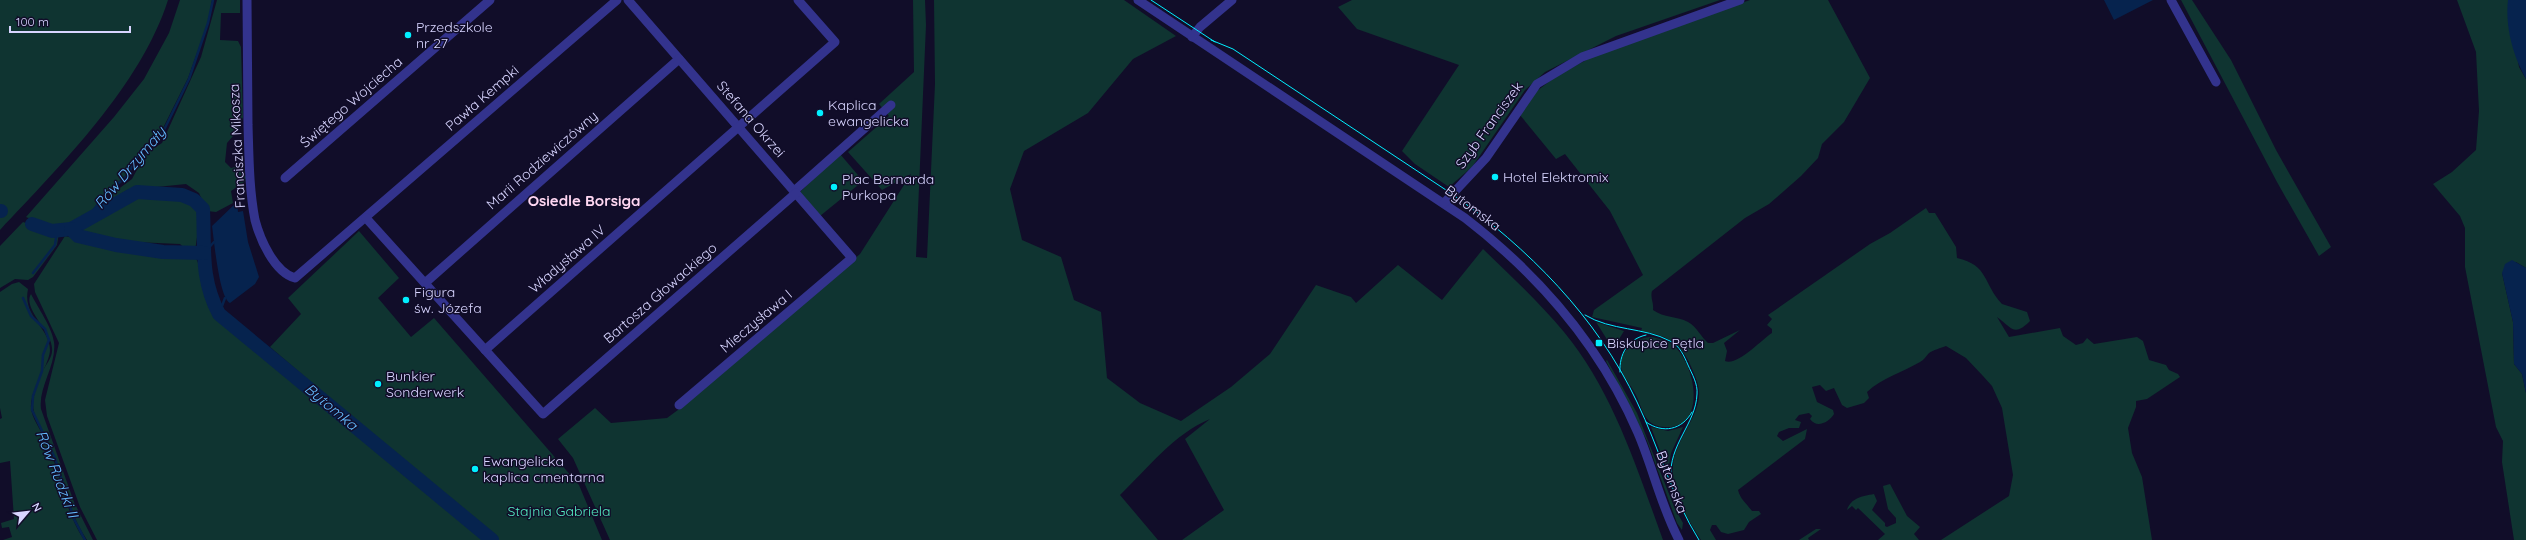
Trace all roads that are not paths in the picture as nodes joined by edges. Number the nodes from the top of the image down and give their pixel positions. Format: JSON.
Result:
{"nodes":[{"id":1,"x":247,"y":0,"type":"edge"},
{"id":2,"x":490,"y":0,"type":"edge"},
{"id":3,"x":617,"y":0,"type":"edge"},
{"id":4,"x":628,"y":0,"type":"edge"},
{"id":5,"x":798,"y":0,"type":"edge"},
{"id":6,"x":1138,"y":0,"type":"edge"},
{"id":7,"x":1232,"y":0,"type":"edge"},
{"id":8,"x":1740,"y":0,"type":"edge"},
{"id":9,"x":2171,"y":0,"type":"edge"},
{"id":10,"x":1192,"y":37,"type":"junction"},
{"id":11,"x":679,"y":58,"type":"junction"},
{"id":12,"x":2216,"y":82,"type":"dead end"},
{"id":13,"x":891,"y":105,"type":"dead end"},
{"id":14,"x":739,"y":126,"type":"junction"},
{"id":15,"x":285,"y":178,"type":"dead end"},
{"id":16,"x":795,"y":192,"type":"junction"},
{"id":17,"x":1444,"y":203,"type":"junction"},
{"id":18,"x":366,"y":218,"type":"junction"},
{"id":19,"x":852,"y":258,"type":"joint"},
{"id":20,"x":425,"y":283,"type":"junction"},
{"id":21,"x":485,"y":350,"type":"junction"},
{"id":22,"x":679,"y":405,"type":"dead end"},
{"id":23,"x":1679,"y":540,"type":"edge"}],
"edges":[{"from":1,"to":18,"type":"street","name":"Franciszka Mikosza"},
{"from":2,"to":15,"type":"street","name":"Świętego Wojciecha"},
{"from":3,"to":18,"type":"street","name":"Pawła Kempki"},
{"from":4,"to":11,"type":"street","name":"Stefana Okrzei"},
{"from":5,"to":14,"type":"street","name":"Władysława IV"},
{"from":6,"to":10,"type":"street","name":"Bytomska"},
{"from":7,"to":10,"type":"street"},
{"from":8,"to":17,"type":"street","name":"Szyb Franciszek"},
{"from":9,"to":12,"type":"street"},
{"from":10,"to":17,"type":"street","name":"Bytomska"},
{"from":11,"to":14,"type":"street","name":"Stefana Okrzei"},
{"from":11,"to":20,"type":"street","name":"Marii Rodziewiczówny"},
{"from":13,"to":16,"type":"street"},
{"from":14,"to":16,"type":"street","name":"Stefana Okrzei"},
{"from":14,"to":21,"type":"street","name":"Władysława IV"},
{"from":16,"to":19,"type":"street","name":"Stefana Okrzei"},
{"from":16,"to":21,"type":"street","name":"Bartosza Głowackiego"},
{"from":17,"to":23,"type":"street","name":"Bytomska"},
{"from":18,"to":20,"type":"street"},
{"from":19,"to":22,"type":"street","name":"Mieczysława I"},
{"from":20,"to":21,"type":"street"}]}
